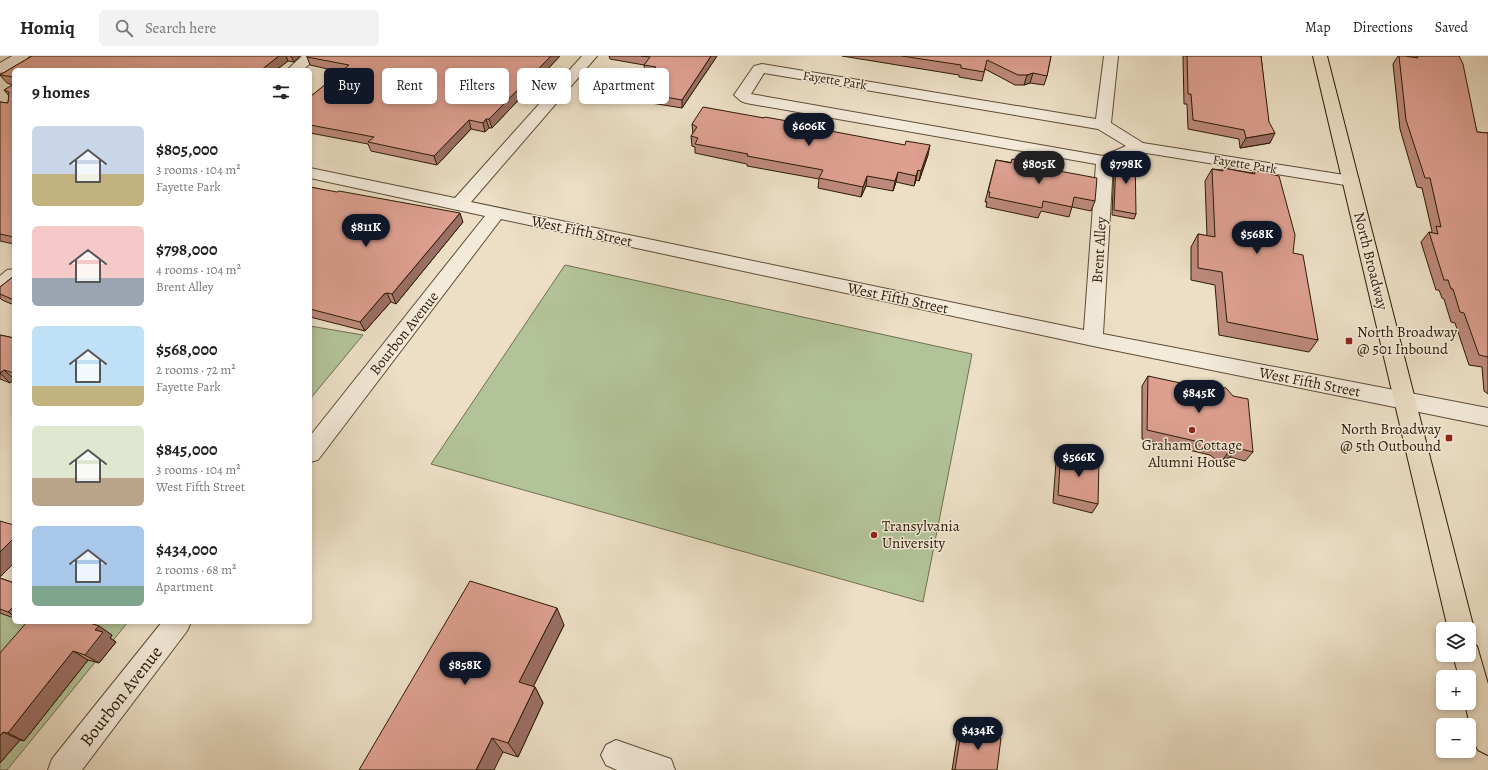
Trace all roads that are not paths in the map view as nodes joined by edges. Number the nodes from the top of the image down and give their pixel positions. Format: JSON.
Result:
{"nodes":[{"id":1,"x":22,"y":56,"type":"edge"},
{"id":2,"x":311,"y":56,"type":"edge"},
{"id":3,"x":590,"y":56,"type":"edge"},
{"id":4,"x":1111,"y":56,"type":"edge"},
{"id":5,"x":1320,"y":56,"type":"edge"},
{"id":6,"x":296,"y":68,"type":"edge"},
{"id":7,"x":0,"y":69,"type":"edge"},
{"id":8,"x":928,"y":113,"type":"junction"},
{"id":9,"x":1103,"y":124,"type":"junction"},
{"id":10,"x":1138,"y":147,"type":"junction"},
{"id":11,"x":1105,"y":161,"type":"junction"},
{"id":12,"x":312,"y":173,"type":"edge"},
{"id":13,"x":1351,"y":181,"type":"junction"},
{"id":14,"x":458,"y":205,"type":"junction"},
{"id":15,"x":497,"y":213,"type":"junction"},
{"id":16,"x":12,"y":277,"type":"edge"},
{"id":17,"x":0,"y":286,"type":"edge"},
{"id":18,"x":1093,"y":340,"type":"junction"},
{"id":19,"x":1405,"y":400,"type":"junction"},
{"id":20,"x":1488,"y":417,"type":"edge"},
{"id":21,"x":312,"y":450,"type":"edge"},
{"id":22,"x":1459,"y":622,"type":"edge"},
{"id":23,"x":176,"y":624,"type":"edge"},
{"id":24,"x":1469,"y":662,"type":"edge"},
{"id":25,"x":1488,"y":740,"type":"edge"},
{"id":26,"x":616,"y":755,"type":"dead end"},
{"id":27,"x":63,"y":770,"type":"edge"},
{"id":28,"x":660,"y":770,"type":"edge"}],
"edges":[{"from":1,"to":7,"type":"street"},
{"from":2,"to":6,"type":"street"},
{"from":3,"to":14,"type":"street"},
{"from":4,"to":9,"type":"street"},
{"from":5,"to":13,"type":"main road","name":"North Broadway"},
{"from":8,"to":8,"type":"street","name":"Fayette Park"},
{"from":8,"to":9,"type":"street","name":"Fayette Park"},
{"from":8,"to":11,"type":"street","name":"Fayette Park"},
{"from":9,"to":10,"type":"street","name":"Fayette Park"},
{"from":10,"to":11,"type":"street"},
{"from":10,"to":13,"type":"street","name":"Fayette Park"},
{"from":11,"to":18,"type":"street","name":"Brent Alley"},
{"from":12,"to":14,"type":"street","name":"West Fifth Street"},
{"from":13,"to":19,"type":"main road","name":"North Broadway"},
{"from":14,"to":15,"type":"street","name":"West Fifth Street"},
{"from":15,"to":18,"type":"street","name":"West Fifth Street"},
{"from":15,"to":21,"type":"street","name":"Bourbon Avenue"},
{"from":16,"to":17,"type":"street"},
{"from":18,"to":19,"type":"street","name":"West Fifth Street"},
{"from":19,"to":20,"type":"street","name":"West Fifth Street"},
{"from":19,"to":22,"type":"main road","name":"North Broadway"},
{"from":23,"to":27,"type":"street","name":"Bourbon Avenue"},
{"from":24,"to":25,"type":"main road"},
{"from":26,"to":28,"type":"street"}]}
